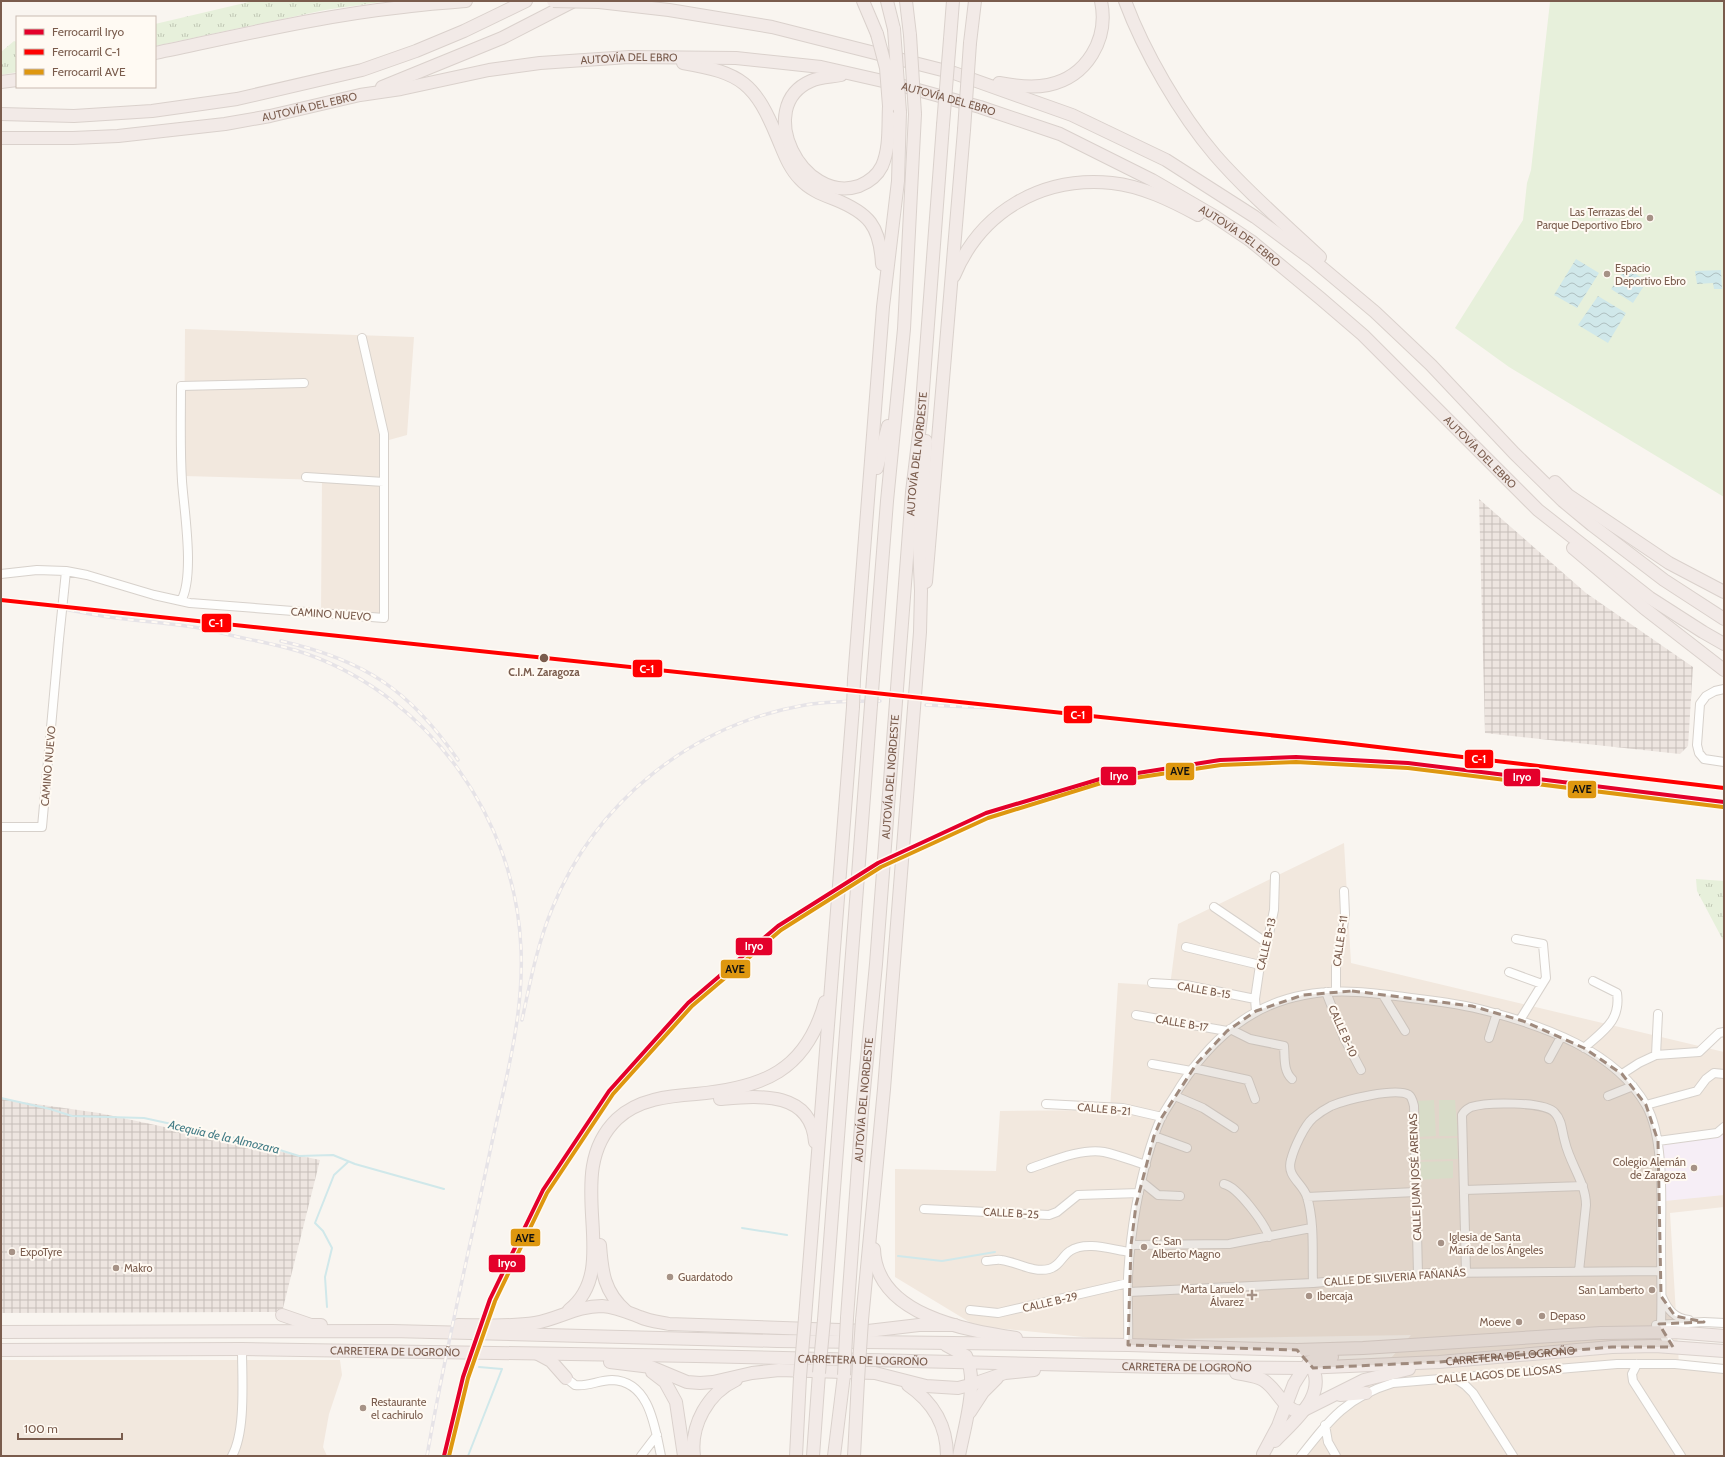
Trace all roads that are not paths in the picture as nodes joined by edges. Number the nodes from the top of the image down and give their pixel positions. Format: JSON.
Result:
{"nodes":[{"id":1,"x":466,"y":1,"type":"edge"},
{"id":2,"x":526,"y":1,"type":"edge"},
{"id":3,"x":553,"y":1,"type":"edge"},
{"id":4,"x":574,"y":1,"type":"edge"},
{"id":5,"x":863,"y":1,"type":"edge"},
{"id":6,"x":887,"y":1,"type":"edge"},
{"id":7,"x":906,"y":1,"type":"edge"},
{"id":8,"x":953,"y":1,"type":"edge"},
{"id":9,"x":975,"y":1,"type":"edge"},
{"id":10,"x":1101,"y":1,"type":"edge"},
{"id":11,"x":1125,"y":1,"type":"edge"},
{"id":12,"x":1132,"y":1,"type":"edge"},
{"id":13,"x":599,"y":2,"type":"edge"},
{"id":14,"x":850,"y":46,"type":"junction"},
{"id":15,"x":156,"y":53,"type":"edge"},
{"id":16,"x":1149,"y":53,"type":"junction"},
{"id":17,"x":665,"y":56,"type":"junction"},
{"id":18,"x":851,"y":74,"type":"junction"},
{"id":19,"x":16,"y":80,"type":"edge"},
{"id":20,"x":1,"y":82,"type":"edge"},
{"id":21,"x":360,"y":95,"type":"junction"},
{"id":22,"x":1,"y":114,"type":"edge"},
{"id":23,"x":1,"y":138,"type":"edge"},
{"id":24,"x":1275,"y":262,"type":"junction"},
{"id":25,"x":950,"y":289,"type":"junction"},
{"id":26,"x":883,"y":307,"type":"junction"},
{"id":27,"x":362,"y":338,"type":"dead end"},
{"id":28,"x":1431,"y":365,"type":"junction"},
{"id":29,"x":304,"y":383,"type":"dead end"},
{"id":30,"x":1467,"y":402,"type":"junction"},
{"id":31,"x":896,"y":404,"type":"junction"},
{"id":32,"x":921,"y":416,"type":"junction"},
{"id":33,"x":306,"y":477,"type":"dead end"},
{"id":34,"x":384,"y":482,"type":"junction"},
{"id":35,"x":1538,"y":510,"type":"junction"},
{"id":36,"x":867,"y":520,"type":"junction"},
{"id":37,"x":66,"y":571,"type":"junction"},
{"id":38,"x":1,"y":574,"type":"edge"},
{"id":39,"x":1724,"y":592,"type":"edge"},
{"id":40,"x":181,"y":602,"type":"junction"},
{"id":41,"x":1724,"y":618,"type":"edge"},
{"id":42,"x":920,"y":632,"type":"junction"},
{"id":43,"x":1724,"y":644,"type":"edge"},
{"id":44,"x":1724,"y":670,"type":"edge"},
{"id":45,"x":1724,"y":689,"type":"edge"},
{"id":46,"x":1724,"y":762,"type":"edge"},
{"id":47,"x":1,"y":827,"type":"edge"},
{"id":48,"x":1275,"y":876,"type":"dead end"},
{"id":49,"x":1344,"y":891,"type":"dead end"},
{"id":50,"x":1214,"y":907,"type":"dead end"},
{"id":51,"x":1516,"y":939,"type":"dead end"},
{"id":52,"x":835,"y":942,"type":"junction"},
{"id":53,"x":1267,"y":943,"type":"junction"},
{"id":54,"x":1186,"y":947,"type":"dead end"},
{"id":55,"x":1260,"y":965,"type":"junction"},
{"id":56,"x":1509,"y":972,"type":"dead end"},
{"id":57,"x":1594,"y":981,"type":"dead end"},
{"id":58,"x":1152,"y":983,"type":"dead end"},
{"id":59,"x":1542,"y":984,"type":"junction"},
{"id":60,"x":1336,"y":991,"type":"junction"},
{"id":61,"x":1326,"y":992,"type":"junction"},
{"id":62,"x":1383,"y":995,"type":"junction"},
{"id":63,"x":1255,"y":999,"type":"junction"},
{"id":64,"x":1256,"y":1011,"type":"junction"},
{"id":65,"x":1497,"y":1013,"type":"junction"},
{"id":66,"x":1658,"y":1014,"type":"dead end"},
{"id":67,"x":1136,"y":1015,"type":"dead end"},
{"id":68,"x":1520,"y":1020,"type":"junction"},
{"id":69,"x":1228,"y":1030,"type":"junction"},
{"id":70,"x":1405,"y":1031,"type":"dead end"},
{"id":71,"x":1724,"y":1032,"type":"edge"},
{"id":72,"x":1560,"y":1037,"type":"junction"},
{"id":73,"x":1489,"y":1038,"type":"dead end"},
{"id":74,"x":1584,"y":1048,"type":"junction"},
{"id":75,"x":1656,"y":1055,"type":"junction"},
{"id":76,"x":1548,"y":1059,"type":"dead end"},
{"id":77,"x":1152,"y":1064,"type":"dead end"},
{"id":78,"x":1192,"y":1070,"type":"junction"},
{"id":79,"x":1361,"y":1070,"type":"dead end"},
{"id":80,"x":1622,"y":1074,"type":"junction"},
{"id":81,"x":1724,"y":1074,"type":"edge"},
{"id":82,"x":1292,"y":1079,"type":"dead end"},
{"id":83,"x":1633,"y":1086,"type":"junction"},
{"id":84,"x":1175,"y":1096,"type":"junction"},
{"id":85,"x":1608,"y":1096,"type":"dead end"},
{"id":86,"x":1255,"y":1100,"type":"dead end"},
{"id":87,"x":1046,"y":1104,"type":"dead end"},
{"id":88,"x":1646,"y":1105,"type":"junction"},
{"id":89,"x":1162,"y":1117,"type":"junction"},
{"id":90,"x":1724,"y":1127,"type":"edge"},
{"id":91,"x":1234,"y":1128,"type":"dead end"},
{"id":92,"x":1154,"y":1136,"type":"junction"},
{"id":93,"x":1658,"y":1141,"type":"junction"},
{"id":94,"x":1187,"y":1148,"type":"dead end"},
{"id":95,"x":1146,"y":1165,"type":"junction"},
{"id":96,"x":1031,"y":1168,"type":"dead end"},
{"id":97,"x":1142,"y":1182,"type":"junction"},
{"id":98,"x":1224,"y":1184,"type":"dead end"},
{"id":99,"x":1583,"y":1186,"type":"junction"},
{"id":100,"x":1464,"y":1190,"type":"junction"},
{"id":101,"x":1416,"y":1192,"type":"junction"},
{"id":102,"x":1139,"y":1193,"type":"junction"},
{"id":103,"x":1180,"y":1196,"type":"dead end"},
{"id":104,"x":1307,"y":1197,"type":"junction"},
{"id":105,"x":814,"y":1208,"type":"junction"},
{"id":106,"x":924,"y":1209,"type":"dead end"},
{"id":107,"x":872,"y":1224,"type":"junction"},
{"id":108,"x":1311,"y":1228,"type":"junction"},
{"id":109,"x":1269,"y":1237,"type":"junction"},
{"id":110,"x":1131,"y":1249,"type":"junction"},
{"id":111,"x":986,"y":1261,"type":"dead end"},
{"id":112,"x":1579,"y":1271,"type":"junction"},
{"id":113,"x":1661,"y":1271,"type":"junction"},
{"id":114,"x":1466,"y":1272,"type":"junction"},
{"id":115,"x":1418,"y":1274,"type":"junction"},
{"id":116,"x":1313,"y":1282,"type":"junction"},
{"id":117,"x":1128,"y":1283,"type":"junction"},
{"id":118,"x":1129,"y":1292,"type":"junction"},
{"id":119,"x":1661,"y":1296,"type":"junction"},
{"id":120,"x":970,"y":1310,"type":"dead end"},
{"id":121,"x":627,"y":1311,"type":"junction"},
{"id":122,"x":566,"y":1312,"type":"junction"},
{"id":123,"x":282,"y":1315,"type":"dead end"},
{"id":124,"x":1704,"y":1322,"type":"junction"},
{"id":125,"x":1724,"y":1323,"type":"edge"},
{"id":126,"x":955,"y":1325,"type":"junction"},
{"id":127,"x":1662,"y":1328,"type":"junction"},
{"id":128,"x":398,"y":1331,"type":"junction"},
{"id":129,"x":1,"y":1332,"type":"edge"},
{"id":130,"x":1724,"y":1336,"type":"edge"},
{"id":131,"x":1447,"y":1343,"type":"junction"},
{"id":132,"x":942,"y":1344,"type":"junction"},
{"id":133,"x":1038,"y":1344,"type":"junction"},
{"id":134,"x":1128,"y":1345,"type":"junction"},
{"id":135,"x":1673,"y":1347,"type":"junction"},
{"id":136,"x":242,"y":1349,"type":"junction"},
{"id":137,"x":1,"y":1350,"type":"edge"},
{"id":138,"x":1297,"y":1350,"type":"junction"},
{"id":139,"x":1724,"y":1351,"type":"edge"},
{"id":140,"x":537,"y":1354,"type":"junction"},
{"id":141,"x":577,"y":1354,"type":"junction"},
{"id":142,"x":969,"y":1362,"type":"junction"},
{"id":143,"x":1439,"y":1362,"type":"junction"},
{"id":144,"x":1065,"y":1364,"type":"junction"},
{"id":145,"x":1637,"y":1364,"type":"junction"},
{"id":146,"x":639,"y":1365,"type":"junction"},
{"id":147,"x":1309,"y":1366,"type":"junction"},
{"id":148,"x":1214,"y":1367,"type":"junction"},
{"id":149,"x":1724,"y":1369,"type":"edge"},
{"id":150,"x":765,"y":1371,"type":"junction"},
{"id":151,"x":1005,"y":1373,"type":"junction"},
{"id":152,"x":1453,"y":1377,"type":"junction"},
{"id":153,"x":566,"y":1378,"type":"junction"},
{"id":154,"x":899,"y":1378,"type":"junction"},
{"id":155,"x":972,"y":1385,"type":"junction"},
{"id":156,"x":1366,"y":1393,"type":"junction"},
{"id":157,"x":800,"y":1395,"type":"junction"},
{"id":158,"x":1332,"y":1395,"type":"junction"},
{"id":159,"x":1286,"y":1406,"type":"junction"},
{"id":160,"x":1303,"y":1412,"type":"junction"},
{"id":161,"x":966,"y":1420,"type":"junction"},
{"id":162,"x":1325,"y":1425,"type":"junction"},
{"id":163,"x":657,"y":1435,"type":"junction"},
{"id":164,"x":854,"y":1455,"type":"edge"},
{"id":165,"x":232,"y":1456,"type":"edge"},
{"id":166,"x":640,"y":1456,"type":"edge"},
{"id":167,"x":661,"y":1456,"type":"edge"},
{"id":168,"x":684,"y":1456,"type":"edge"},
{"id":169,"x":694,"y":1456,"type":"edge"},
{"id":170,"x":792,"y":1456,"type":"edge"},
{"id":171,"x":796,"y":1456,"type":"edge"},
{"id":172,"x":813,"y":1456,"type":"edge"},
{"id":173,"x":834,"y":1456,"type":"edge"},
{"id":174,"x":947,"y":1456,"type":"edge"},
{"id":175,"x":959,"y":1456,"type":"edge"},
{"id":176,"x":1302,"y":1456,"type":"edge"},
{"id":177,"x":1336,"y":1456,"type":"edge"},
{"id":178,"x":1512,"y":1456,"type":"edge"},
{"id":179,"x":1680,"y":1456,"type":"edge"}],
"edges":[{"from":1,"to":15,"type":"highway"},
{"from":2,"to":22,"type":"highway"},
{"from":3,"to":13,"type":"highway","name":"AUTOVÍA DEL EBRO","bridge":true},
{"from":4,"to":21,"type":"highway"},
{"from":5,"to":18,"type":"highway","bridge":true},
{"from":6,"to":26,"type":"highway","bridge":true},
{"from":7,"to":31,"type":"highway","bridge":true},
{"from":8,"to":32,"type":"highway","name":"AUTOVÍA DEL NORDESTE","bridge":true},
{"from":9,"to":25,"type":"highway","bridge":true},
{"from":10,"to":14,"type":"highway"},
{"from":11,"to":16,"type":"highway"},
{"from":12,"to":16,"type":"highway"},
{"from":13,"to":14,"type":"highway","name":"AUTOVÍA DEL EBRO"},
{"from":14,"to":28,"type":"highway","name":"AUTOVÍA DEL EBRO"},
{"from":16,"to":28,"type":"highway"},
{"from":17,"to":18,"type":"highway","name":"AUTOVÍA DEL EBRO"},
{"from":17,"to":21,"type":"highway","name":"AUTOVÍA DEL EBRO"},
{"from":17,"to":26,"type":"highway"},
{"from":18,"to":24,"type":"highway","name":"AUTOVÍA DEL EBRO"},
{"from":19,"to":20,"type":"highway"},
{"from":21,"to":23,"type":"highway","name":"AUTOVÍA DEL EBRO"},
{"from":24,"to":25,"type":"highway"},
{"from":24,"to":35,"type":"highway","name":"AUTOVÍA DEL EBRO"},
{"from":25,"to":42,"type":"highway"},
{"from":26,"to":36,"type":"highway"},
{"from":27,"to":34,"type":"street","name":"CAMINO NUEVO"},
{"from":28,"to":30,"type":"highway","name":"AUTOVÍA DEL EBRO"},
{"from":29,"to":40,"type":"street"},
{"from":30,"to":39,"type":"highway"},
{"from":30,"to":41,"type":"highway","name":"AUTOVÍA DEL EBRO"},
{"from":31,"to":36,"type":"highway"},
{"from":31,"to":172,"type":"highway","bridge":true},
{"from":32,"to":42,"type":"highway"},
{"from":32,"to":173,"type":"highway","name":"AUTOVÍA DEL NORDESTE","bridge":true},
{"from":33,"to":34,"type":"street"},
{"from":34,"to":40,"type":"street","name":"CAMINO NUEVO"},
{"from":35,"to":43,"type":"highway","name":"AUTOVÍA DEL EBRO"},
{"from":35,"to":44,"type":"highway"},
{"from":36,"to":52,"type":"highway","bridge":true},
{"from":37,"to":38,"type":"street","name":"CAMINO NUEVO"},
{"from":37,"to":40,"type":"street","name":"CAMINO NUEVO"},
{"from":37,"to":47,"type":"street","name":"CAMINO NUEVO","bridge":true},
{"from":42,"to":107,"type":"highway"},
{"from":45,"to":46,"type":"street"},
{"from":48,"to":53,"type":"street","name":"CALLE B-13"},
{"from":49,"to":60,"type":"street","name":"CALLE B-11"},
{"from":50,"to":53,"type":"street"},
{"from":51,"to":59,"type":"street"},
{"from":52,"to":105,"type":"highway"},
{"from":52,"to":122,"type":"highway"},
{"from":53,"to":55,"type":"street","name":"CALLE B-13"},
{"from":54,"to":55,"type":"street"},
{"from":55,"to":63,"type":"street","name":"CALLE B-13"},
{"from":56,"to":59,"type":"street"},
{"from":57,"to":74,"type":"street"},
{"from":58,"to":63,"type":"street","name":"CALLE B-15"},
{"from":59,"to":68,"type":"street"},
{"from":60,"to":61,"type":"street"},
{"from":60,"to":62,"type":"street"},
{"from":61,"to":64,"type":"street"},
{"from":61,"to":79,"type":"street","name":"CALLE B-10"},
{"from":62,"to":65,"type":"street"},
{"from":62,"to":70,"type":"street"},
{"from":63,"to":64,"type":"street","name":"CALLE B-13"},
{"from":64,"to":69,"type":"street"},
{"from":65,"to":68,"type":"street"},
{"from":65,"to":73,"type":"street"},
{"from":66,"to":75,"type":"street"},
{"from":67,"to":69,"type":"street","name":"CALLE B-17"},
{"from":68,"to":72,"type":"street"},
{"from":69,"to":78,"type":"street"},
{"from":69,"to":82,"type":"street","name":"CALLE B-17"},
{"from":71,"to":75,"type":"street"},
{"from":72,"to":74,"type":"street"},
{"from":72,"to":76,"type":"street"},
{"from":74,"to":80,"type":"street"},
{"from":75,"to":80,"type":"street"},
{"from":77,"to":78,"type":"street"},
{"from":78,"to":84,"type":"street"},
{"from":78,"to":86,"type":"street"},
{"from":80,"to":83,"type":"street"},
{"from":81,"to":88,"type":"street"},
{"from":83,"to":85,"type":"street"},
{"from":83,"to":88,"type":"street"},
{"from":84,"to":89,"type":"street"},
{"from":84,"to":91,"type":"street"},
{"from":87,"to":89,"type":"street","name":"CALLE B-21"},
{"from":88,"to":93,"type":"street"},
{"from":89,"to":92,"type":"street"},
{"from":90,"to":93,"type":"street"},
{"from":92,"to":94,"type":"street"},
{"from":92,"to":95,"type":"street"},
{"from":93,"to":113,"type":"street"},
{"from":95,"to":96,"type":"street"},
{"from":95,"to":97,"type":"street"},
{"from":97,"to":102,"type":"street"},
{"from":97,"to":103,"type":"street"},
{"from":98,"to":109,"type":"street"},
{"from":99,"to":100,"type":"street"},
{"from":99,"to":100,"type":"street"},
{"from":99,"to":112,"type":"street"},
{"from":100,"to":114,"type":"street"},
{"from":101,"to":104,"type":"street"},
{"from":101,"to":104,"type":"street","name":"CALLE JUAN JOSÉ ARENAS"},
{"from":101,"to":115,"type":"street","name":"CALLE JUAN JOSÉ ARENAS"},
{"from":102,"to":106,"type":"street","name":"CALLE B-25"},
{"from":102,"to":110,"type":"street"},
{"from":104,"to":108,"type":"street","name":"CALLE JUAN JOSÉ ARENAS"},
{"from":105,"to":121,"type":"highway"},
{"from":105,"to":157,"type":"highway","bridge":true},
{"from":107,"to":126,"type":"highway"},
{"from":107,"to":164,"type":"highway","bridge":true},
{"from":108,"to":109,"type":"street"},
{"from":108,"to":116,"type":"street","name":"CALLE JUAN JOSÉ ARENAS"},
{"from":109,"to":110,"type":"street"},
{"from":110,"to":111,"type":"street"},
{"from":110,"to":117,"type":"street"},
{"from":112,"to":113,"type":"street","name":"CALLE DE SILVERIA FAÑANÁS"},
{"from":112,"to":114,"type":"street","name":"CALLE DE SILVERIA FAÑANÁS"},
{"from":113,"to":119,"type":"street"},
{"from":114,"to":115,"type":"street","name":"CALLE DE SILVERIA FAÑANÁS"},
{"from":115,"to":116,"type":"street","name":"CALLE DE SILVERIA FAÑANÁS"},
{"from":116,"to":118,"type":"street","name":"CALLE DE SILVERIA FAÑANÁS"},
{"from":117,"to":118,"type":"street"},
{"from":117,"to":120,"type":"street","name":"CALLE B-29"},
{"from":118,"to":134,"type":"street"},
{"from":119,"to":124,"type":"street"},
{"from":119,"to":127,"type":"street"},
{"from":121,"to":122,"type":"highway"},
{"from":121,"to":126,"type":"highway"},
{"from":122,"to":128,"type":"highway"},
{"from":123,"to":128,"type":"highway"},
{"from":124,"to":125,"type":"street","name":"CARRETERA DE LOGROÑO"},
{"from":124,"to":127,"type":"street","name":"CARRETERA DE LOGROÑO"},
{"from":126,"to":133,"type":"highway"},
{"from":127,"to":130,"type":"highway","name":"CARRETERA DE LOGROÑO"},
{"from":127,"to":131,"type":"highway","name":"CARRETERA DE LOGROÑO"},
{"from":127,"to":135,"type":"street"},
{"from":128,"to":129,"type":"highway","name":"CARRETERA DE LOGROÑO"},
{"from":128,"to":132,"type":"highway","name":"CARRETERA DE LOGROÑO"},
{"from":131,"to":138,"type":"highway","name":"CARRETERA DE LOGROÑO"},
{"from":131,"to":147,"type":"highway"},
{"from":132,"to":133,"type":"highway","name":"CARRETERA DE LOGROÑO"},
{"from":132,"to":142,"type":"highway"},
{"from":133,"to":134,"type":"highway","name":"CARRETERA DE LOGROÑO"},
{"from":134,"to":138,"type":"highway","name":"CARRETERA DE LOGROÑO"},
{"from":135,"to":139,"type":"highway","name":"CARRETERA DE LOGROÑO"},
{"from":135,"to":143,"type":"highway","name":"CARRETERA DE LOGROÑO"},
{"from":136,"to":137,"type":"highway","name":"CARRETERA DE LOGROÑO"},
{"from":136,"to":140,"type":"highway","name":"CARRETERA DE LOGROÑO"},
{"from":136,"to":165,"type":"street"},
{"from":138,"to":147,"type":"highway"},
{"from":140,"to":141,"type":"highway","name":"CARRETERA DE LOGROÑO"},
{"from":140,"to":153,"type":"highway"},
{"from":141,"to":142,"type":"highway","name":"CARRETERA DE LOGROÑO"},
{"from":141,"to":146,"type":"highway"},
{"from":141,"to":153,"type":"highway"},
{"from":142,"to":144,"type":"highway","name":"CARRETERA DE LOGROÑO"},
{"from":142,"to":155,"type":"highway"},
{"from":143,"to":147,"type":"highway","name":"CARRETERA DE LOGROÑO"},
{"from":143,"to":158,"type":"highway"},
{"from":144,"to":148,"type":"highway","name":"CARRETERA DE LOGROÑO"},
{"from":144,"to":151,"type":"highway"},
{"from":145,"to":149,"type":"street","name":"CALLE LAGOS DE LLOSAS"},
{"from":145,"to":152,"type":"street","name":"CALLE LAGOS DE LLOSAS"},
{"from":145,"to":179,"type":"street"},
{"from":146,"to":150,"type":"highway"},
{"from":146,"to":168,"type":"highway"},
{"from":147,"to":148,"type":"highway","name":"CARRETERA DE LOGROÑO"},
{"from":147,"to":159,"type":"highway"},
{"from":147,"to":160,"type":"highway"},
{"from":148,"to":159,"type":"highway"},
{"from":150,"to":154,"type":"highway"},
{"from":150,"to":169,"type":"highway"},
{"from":151,"to":155,"type":"highway"},
{"from":151,"to":161,"type":"highway"},
{"from":152,"to":156,"type":"street","name":"CALLE LAGOS DE LLOSAS"},
{"from":152,"to":178,"type":"street"},
{"from":153,"to":163,"type":"street"},
{"from":154,"to":155,"type":"highway"},
{"from":154,"to":174,"type":"highway"},
{"from":155,"to":161,"type":"highway"},
{"from":156,"to":158,"type":"highway"},
{"from":156,"to":162,"type":"street","name":"CALLE LAGOS DE LLOSAS"},
{"from":157,"to":170,"type":"highway"},
{"from":157,"to":171,"type":"highway"},
{"from":158,"to":160,"type":"highway"},
{"from":159,"to":160,"type":"highway"},
{"from":159,"to":160,"type":"highway"},
{"from":161,"to":175,"type":"highway"},
{"from":162,"to":176,"type":"street","name":"CALLE LAGOS DE LLOSAS"},
{"from":162,"to":177,"type":"street"},
{"from":163,"to":166,"type":"street"},
{"from":163,"to":167,"type":"street"}]}
